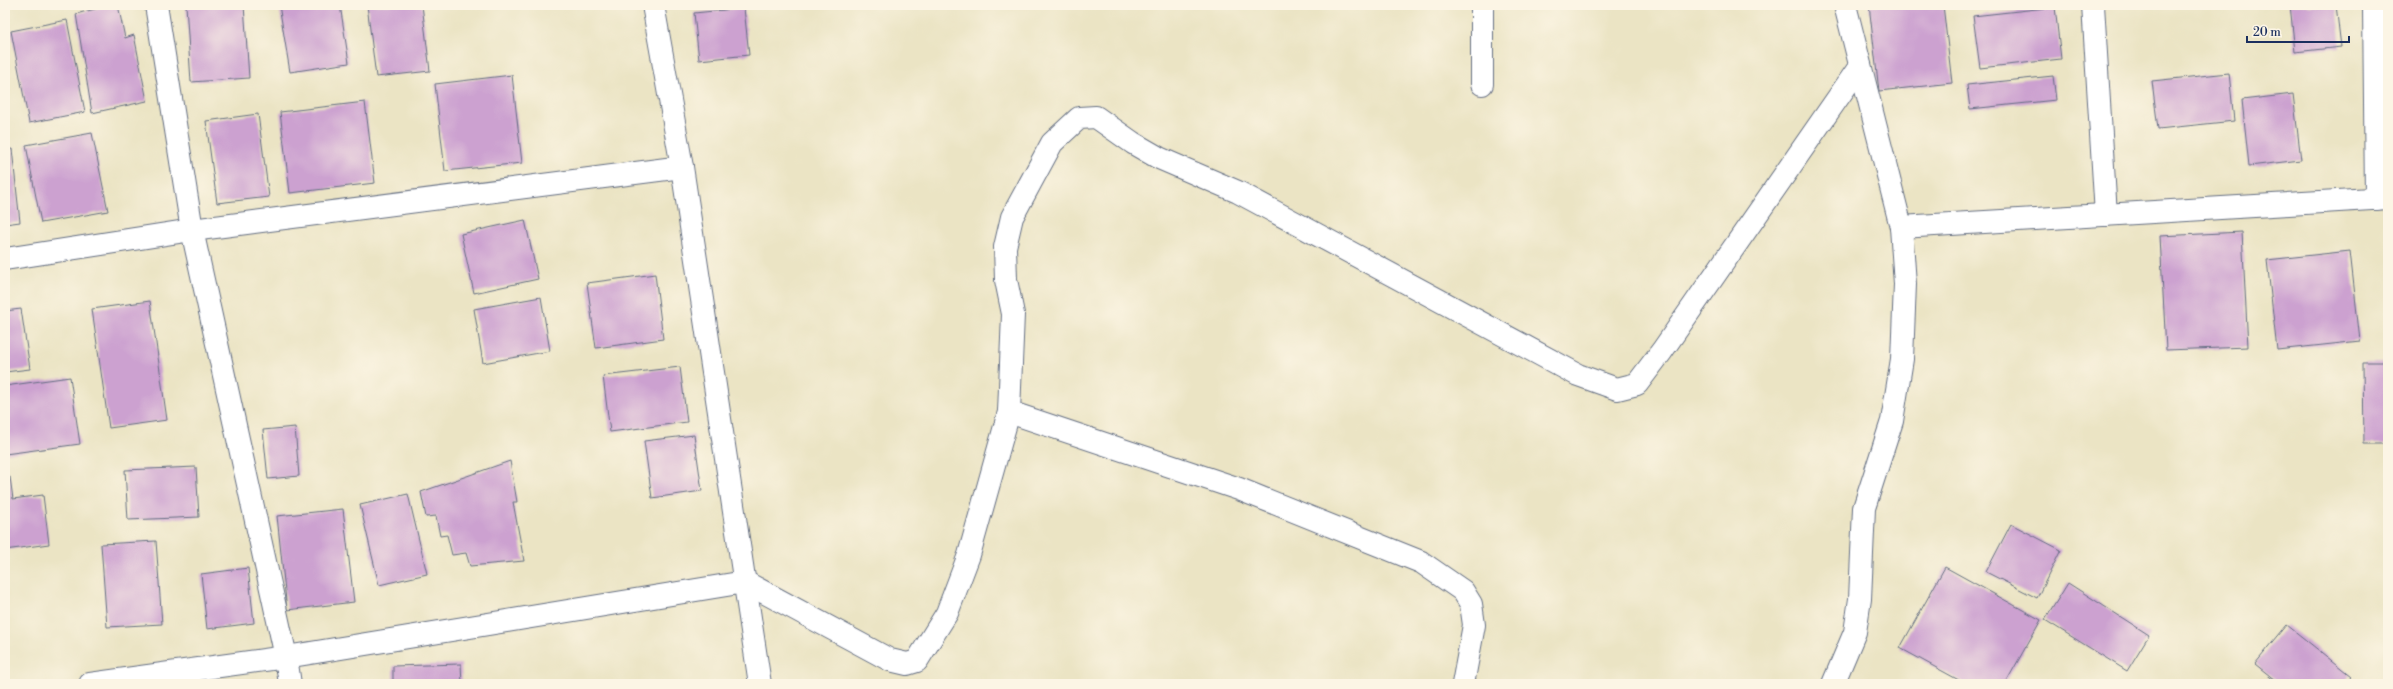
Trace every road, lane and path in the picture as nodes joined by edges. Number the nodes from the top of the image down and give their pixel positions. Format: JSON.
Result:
{"nodes":[{"id":1,"x":156,"y":5,"type":"edge"},
{"id":2,"x":653,"y":5,"type":"edge"},
{"id":3,"x":1482,"y":5,"type":"edge"},
{"id":4,"x":1845,"y":5,"type":"edge"},
{"id":5,"x":2093,"y":5,"type":"edge"},
{"id":6,"x":2374,"y":5,"type":"edge"},
{"id":7,"x":1860,"y":66,"type":"junction"},
{"id":8,"x":1482,"y":84,"type":"dead end"},
{"id":9,"x":682,"y":167,"type":"junction"},
{"id":10,"x":2382,"y":198,"type":"edge"},
{"id":11,"x":2106,"y":215,"type":"junction"},
{"id":12,"x":1901,"y":227,"type":"junction"},
{"id":13,"x":192,"y":230,"type":"junction"},
{"id":14,"x":5,"y":259,"type":"edge"},
{"id":15,"x":1009,"y":412,"type":"junction"},
{"id":16,"x":745,"y":582,"type":"junction"},
{"id":17,"x":286,"y":657,"type":"junction"},
{"id":18,"x":90,"y":684,"type":"edge"},
{"id":19,"x":290,"y":684,"type":"edge"},
{"id":20,"x":760,"y":684,"type":"edge"},
{"id":21,"x":1463,"y":684,"type":"edge"},
{"id":22,"x":1833,"y":684,"type":"edge"}],
"edges":[{"from":1,"to":13,"type":"street"},
{"from":2,"to":9,"type":"street"},
{"from":3,"to":8,"type":"street"},
{"from":4,"to":7,"type":"street"},
{"from":5,"to":11,"type":"street"},
{"from":6,"to":10,"type":"street"},
{"from":7,"to":12,"type":"street"},
{"from":7,"to":15,"type":"street"},
{"from":9,"to":13,"type":"street"},
{"from":9,"to":16,"type":"street"},
{"from":10,"to":11,"type":"street"},
{"from":11,"to":12,"type":"street"},
{"from":12,"to":22,"type":"street"},
{"from":13,"to":14,"type":"street"},
{"from":13,"to":17,"type":"street"},
{"from":15,"to":16,"type":"street"},
{"from":15,"to":21,"type":"street"},
{"from":16,"to":17,"type":"street"},
{"from":16,"to":20,"type":"street"},
{"from":17,"to":18,"type":"street"},
{"from":17,"to":19,"type":"street"}]}
